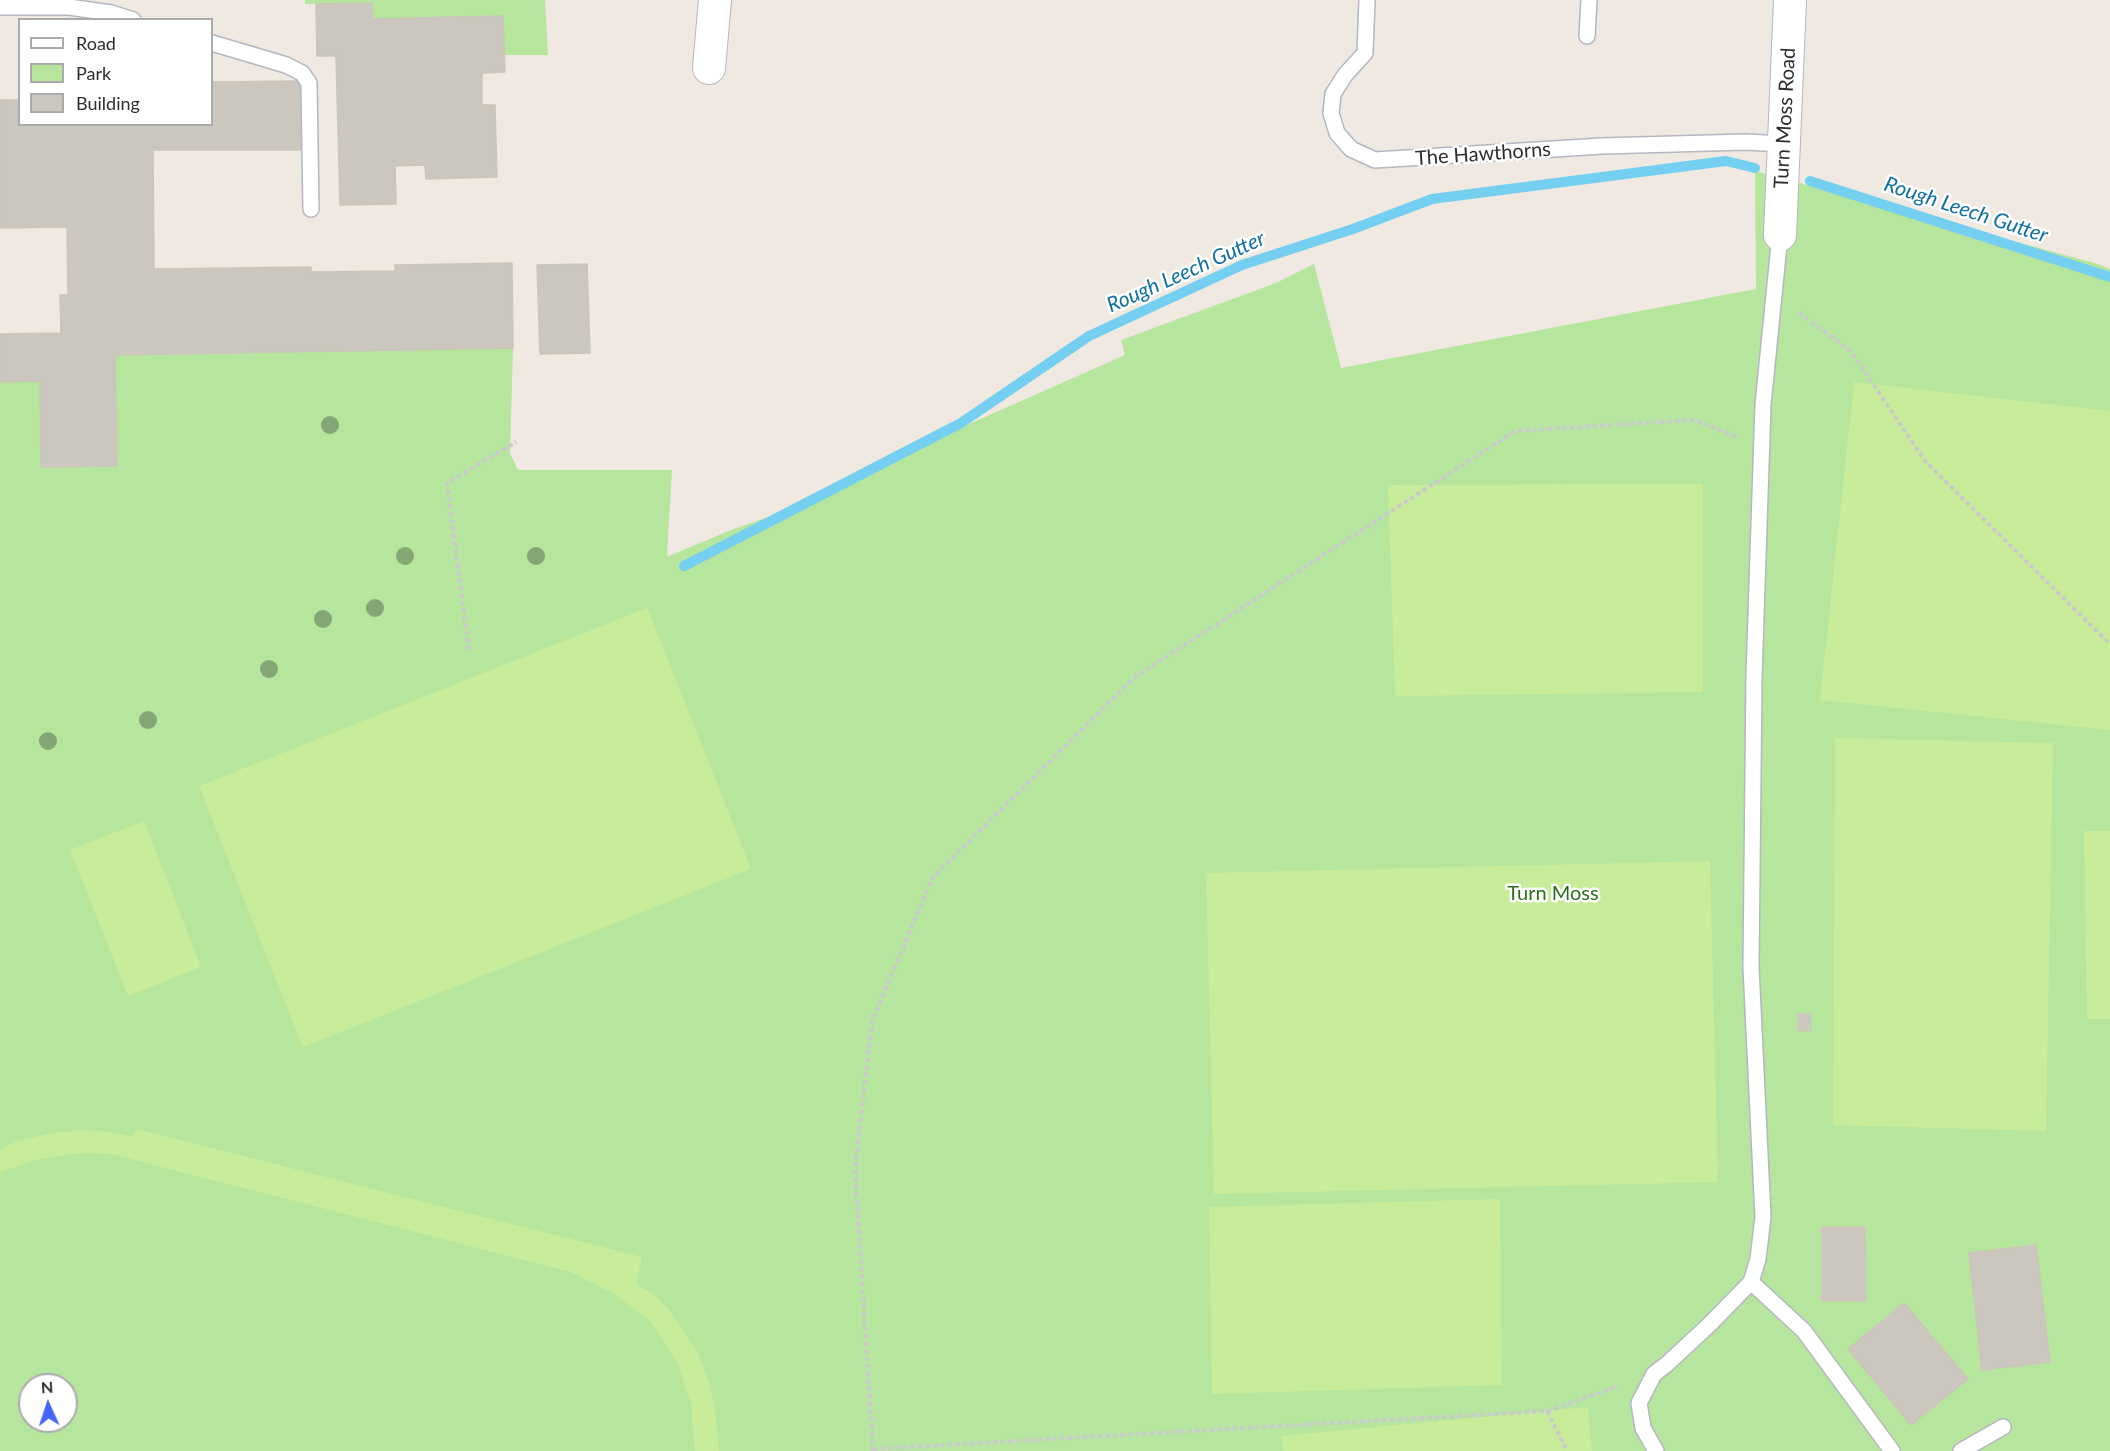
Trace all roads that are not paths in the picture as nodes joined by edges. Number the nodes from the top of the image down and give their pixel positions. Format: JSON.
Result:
{"nodes":[{"id":1,"x":715,"y":0,"type":"edge"},
{"id":2,"x":1367,"y":0,"type":"edge"},
{"id":3,"x":1589,"y":0,"type":"edge"},
{"id":4,"x":1791,"y":0,"type":"edge"},
{"id":5,"x":0,"y":7,"type":"edge"},
{"id":6,"x":127,"y":18,"type":"edge"},
{"id":7,"x":1587,"y":36,"type":"dead end"},
{"id":8,"x":213,"y":43,"type":"edge"},
{"id":9,"x":709,"y":68,"type":"dead end"},
{"id":10,"x":1784,"y":144,"type":"junction"},
{"id":11,"x":311,"y":209,"type":"dead end"},
{"id":12,"x":1780,"y":235,"type":"joint"},
{"id":13,"x":1751,"y":1282,"type":"junction"},
{"id":14,"x":2003,"y":1427,"type":"dead end"},
{"id":15,"x":1656,"y":1451,"type":"edge"},
{"id":16,"x":1892,"y":1451,"type":"edge"},
{"id":17,"x":1961,"y":1451,"type":"edge"}],
"edges":[{"from":1,"to":9,"type":"street"},
{"from":2,"to":10,"type":"lane","name":"The Hawthorns"},
{"from":3,"to":7,"type":"lane"},
{"from":4,"to":10,"type":"street","name":"Turn Moss Road"},
{"from":5,"to":6,"type":"lane"},
{"from":8,"to":11,"type":"lane"},
{"from":10,"to":12,"type":"street","name":"Turn Moss Road"},
{"from":12,"to":13,"type":"lane"},
{"from":13,"to":15,"type":"lane"},
{"from":13,"to":16,"type":"lane"},
{"from":14,"to":17,"type":"lane"}]}
